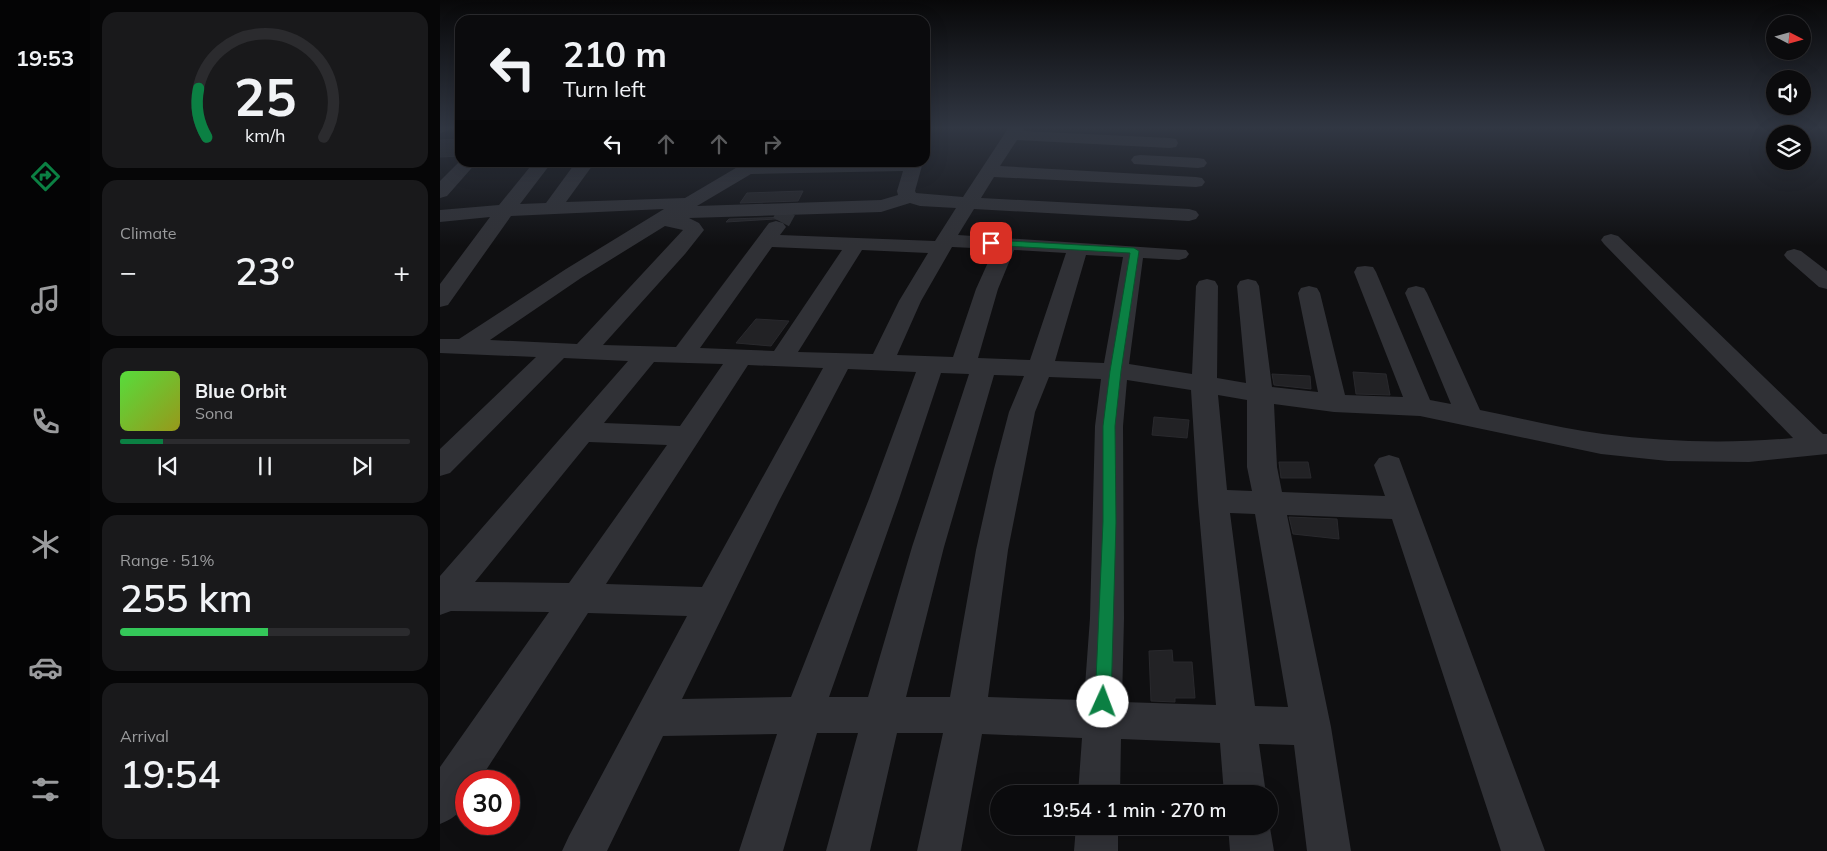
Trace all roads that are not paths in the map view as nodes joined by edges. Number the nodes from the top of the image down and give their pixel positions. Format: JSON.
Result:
{"nodes":[{"id":1,"x":463,"y":167,"type":"edge"},
{"id":2,"x":540,"y":167,"type":"edge"},
{"id":3,"x":581,"y":167,"type":"edge"},
{"id":4,"x":751,"y":167,"type":"edge"},
{"id":5,"x":913,"y":167,"type":"edge"},
{"id":6,"x":994,"y":167,"type":"edge"},
{"id":7,"x":988,"y":171,"type":"junction"},
{"id":8,"x":1196,"y":182,"type":"dead end"},
{"id":9,"x":440,"y":192,"type":"edge"},
{"id":10,"x":909,"y":197,"type":"junction"},
{"id":11,"x":970,"y":202,"type":"junction"},
{"id":12,"x":551,"y":209,"type":"junction"},
{"id":13,"x":505,"y":210,"type":"junction"},
{"id":14,"x":673,"y":212,"type":"junction"},
{"id":15,"x":786,"y":214,"type":"junction"},
{"id":16,"x":1189,"y":215,"type":"dead end"},
{"id":17,"x":440,"y":216,"type":"edge"},
{"id":18,"x":1611,"y":240,"type":"dead end"},
{"id":19,"x":765,"y":241,"type":"junction"},
{"id":20,"x":856,"y":244,"type":"junction"},
{"id":21,"x":943,"y":244,"type":"junction"},
{"id":22,"x":1006,"y":244,"type":"junction"},
{"id":23,"x":1078,"y":248,"type":"junction"},
{"id":24,"x":1134,"y":251,"type":"junction"},
{"id":25,"x":1180,"y":254,"type":"dead end"},
{"id":26,"x":1794,"y":255,"type":"dead end"},
{"id":27,"x":1365,"y":272,"type":"dead end"},
{"id":28,"x":1827,"y":282,"type":"edge"},
{"id":29,"x":1207,"y":286,"type":"dead end"},
{"id":30,"x":1248,"y":286,"type":"dead end"},
{"id":31,"x":1310,"y":293,"type":"dead end"},
{"id":32,"x":1416,"y":293,"type":"dead end"},
{"id":33,"x":440,"y":300,"type":"edge"},
{"id":34,"x":447,"y":346,"type":"edge"},
{"id":35,"x":559,"y":349,"type":"junction"},
{"id":36,"x":585,"y":350,"type":"junction"},
{"id":37,"x":648,"y":353,"type":"junction"},
{"id":38,"x":682,"y":355,"type":"junction"},
{"id":39,"x":741,"y":358,"type":"junction"},
{"id":40,"x":781,"y":359,"type":"junction"},
{"id":41,"x":839,"y":362,"type":"junction"},
{"id":42,"x":881,"y":363,"type":"junction"},
{"id":43,"x":959,"y":366,"type":"junction"},
{"id":44,"x":1040,"y":368,"type":"junction"},
{"id":45,"x":1115,"y":371,"type":"junction"},
{"id":46,"x":1204,"y":384,"type":"junction"},
{"id":47,"x":1260,"y":394,"type":"junction"},
{"id":48,"x":1334,"y":403,"type":"junction"},
{"id":49,"x":1420,"y":407,"type":"junction"},
{"id":50,"x":1469,"y":416,"type":"junction"},
{"id":51,"x":581,"y":432,"type":"junction"},
{"id":52,"x":688,"y":436,"type":"junction"},
{"id":53,"x":1822,"y":445,"type":"edge"},
{"id":54,"x":1389,"y":465,"type":"dead end"},
{"id":55,"x":440,"y":466,"type":"edge"},
{"id":56,"x":1213,"y":501,"type":"junction"},
{"id":57,"x":1269,"y":503,"type":"junction"},
{"id":58,"x":1403,"y":508,"type":"junction"},
{"id":59,"x":441,"y":598,"type":"edge"},
{"id":60,"x":578,"y":598,"type":"junction"},
{"id":61,"x":712,"y":602,"type":"junction"},
{"id":62,"x":803,"y":715,"type":"junction"},
{"id":63,"x":966,"y":715,"type":"junction"},
{"id":64,"x":882,"y":716,"type":"junction"},
{"id":65,"x":653,"y":718,"type":"junction"},
{"id":66,"x":1103,"y":719,"type":"junction"},
{"id":67,"x":1237,"y":724,"type":"junction"},
{"id":68,"x":1310,"y":727,"type":"junction"},
{"id":69,"x":1099,"y":785,"type":"edge"},
{"id":70,"x":1244,"y":785,"type":"edge"},
{"id":71,"x":440,"y":803,"type":"edge"},
{"id":72,"x":1097,"y":835,"type":"edge"},
{"id":73,"x":1250,"y":835,"type":"edge"},
{"id":74,"x":584,"y":851,"type":"edge"},
{"id":75,"x":761,"y":851,"type":"edge"},
{"id":76,"x":848,"y":851,"type":"edge"},
{"id":77,"x":939,"y":851,"type":"edge"},
{"id":78,"x":1096,"y":851,"type":"edge"},
{"id":79,"x":1252,"y":851,"type":"edge"},
{"id":80,"x":1329,"y":851,"type":"edge"},
{"id":81,"x":1523,"y":851,"type":"edge"}],
"edges":[{"from":1,"to":9,"type":"street"},
{"from":2,"to":13,"type":"street"},
{"from":3,"to":12,"type":"street"},
{"from":4,"to":14,"type":"street"},
{"from":5,"to":10,"type":"street"},
{"from":6,"to":7,"type":"street"},
{"from":7,"to":8,"type":"street"},
{"from":7,"to":11,"type":"street"},
{"from":10,"to":11,"type":"street"},
{"from":10,"to":15,"type":"street"},
{"from":11,"to":16,"type":"street"},
{"from":11,"to":21,"type":"street"},
{"from":12,"to":13,"type":"street"},
{"from":12,"to":14,"type":"street"},
{"from":13,"to":17,"type":"street"},
{"from":13,"to":33,"type":"street"},
{"from":14,"to":15,"type":"street"},
{"from":14,"to":34,"type":"street"},
{"from":14,"to":36,"type":"street"},
{"from":15,"to":19,"type":"street"},
{"from":18,"to":53,"type":"street"},
{"from":19,"to":20,"type":"street"},
{"from":19,"to":38,"type":"street"},
{"from":20,"to":21,"type":"street"},
{"from":20,"to":40,"type":"street"},
{"from":21,"to":22,"type":"street"},
{"from":21,"to":42,"type":"street"},
{"from":22,"to":23,"type":"street"},
{"from":22,"to":43,"type":"street"},
{"from":23,"to":24,"type":"street"},
{"from":23,"to":44,"type":"street"},
{"from":24,"to":25,"type":"street"},
{"from":24,"to":45,"type":"street"},
{"from":26,"to":28,"type":"street"},
{"from":27,"to":49,"type":"street"},
{"from":29,"to":46,"type":"street"},
{"from":30,"to":47,"type":"street"},
{"from":31,"to":48,"type":"street"},
{"from":32,"to":50,"type":"street"},
{"from":34,"to":35,"type":"street"},
{"from":35,"to":36,"type":"street"},
{"from":35,"to":55,"type":"street"},
{"from":36,"to":37,"type":"street"},
{"from":37,"to":38,"type":"street"},
{"from":37,"to":51,"type":"street"},
{"from":38,"to":39,"type":"street"},
{"from":39,"to":40,"type":"street"},
{"from":39,"to":52,"type":"street"},
{"from":40,"to":41,"type":"street"},
{"from":41,"to":42,"type":"street"},
{"from":41,"to":61,"type":"street"},
{"from":42,"to":43,"type":"street"},
{"from":43,"to":44,"type":"street"},
{"from":43,"to":62,"type":"street"},
{"from":43,"to":64,"type":"street"},
{"from":44,"to":45,"type":"street"},
{"from":44,"to":63,"type":"street"},
{"from":45,"to":46,"type":"street"},
{"from":45,"to":66,"type":"street"},
{"from":46,"to":47,"type":"street"},
{"from":46,"to":56,"type":"street"},
{"from":47,"to":48,"type":"street"},
{"from":47,"to":57,"type":"street"},
{"from":48,"to":49,"type":"street"},
{"from":49,"to":50,"type":"street"},
{"from":50,"to":53,"type":"street"},
{"from":51,"to":52,"type":"street"},
{"from":51,"to":59,"type":"street"},
{"from":52,"to":60,"type":"street"},
{"from":54,"to":58,"type":"street"},
{"from":56,"to":57,"type":"street"},
{"from":56,"to":67,"type":"street"},
{"from":57,"to":58,"type":"street"},
{"from":57,"to":68,"type":"street"},
{"from":58,"to":81,"type":"street"},
{"from":59,"to":60,"type":"street"},
{"from":60,"to":61,"type":"street"},
{"from":60,"to":71,"type":"street"},
{"from":61,"to":65,"type":"street"},
{"from":62,"to":64,"type":"street"},
{"from":62,"to":65,"type":"street"},
{"from":62,"to":75,"type":"street"},
{"from":63,"to":64,"type":"street"},
{"from":63,"to":66,"type":"street"},
{"from":63,"to":77,"type":"street"},
{"from":64,"to":76,"type":"street"},
{"from":65,"to":74,"type":"street"},
{"from":66,"to":67,"type":"street"},
{"from":66,"to":69,"type":"street"},
{"from":67,"to":68,"type":"street"},
{"from":67,"to":70,"type":"street"},
{"from":68,"to":80,"type":"street"},
{"from":72,"to":78,"type":"street"},
{"from":73,"to":79,"type":"street"}]}
